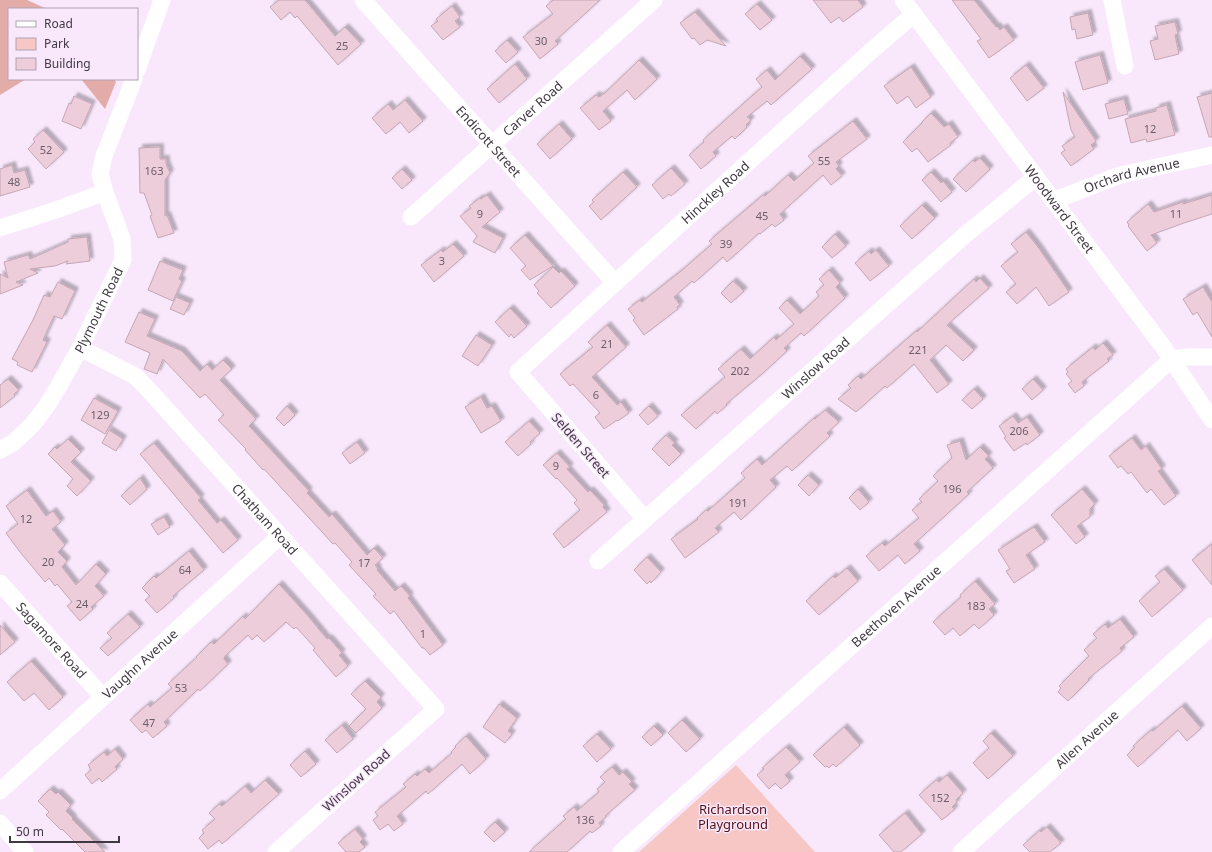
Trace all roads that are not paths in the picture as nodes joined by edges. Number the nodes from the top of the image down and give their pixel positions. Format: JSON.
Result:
{"nodes":[{"id":1,"x":162,"y":0,"type":"edge"},
{"id":2,"x":363,"y":0,"type":"edge"},
{"id":3,"x":654,"y":0,"type":"edge"},
{"id":4,"x":903,"y":0,"type":"edge"},
{"id":5,"x":1112,"y":0,"type":"edge"},
{"id":6,"x":914,"y":14,"type":"junction"},
{"id":7,"x":1125,"y":66,"type":"dead end"},
{"id":8,"x":138,"y":67,"type":"edge"},
{"id":9,"x":134,"y":80,"type":"edge"},
{"id":10,"x":493,"y":145,"type":"junction"},
{"id":11,"x":1212,"y":155,"type":"edge"},
{"id":12,"x":1036,"y":177,"type":"junction"},
{"id":13,"x":105,"y":192,"type":"junction"},
{"id":14,"x":1053,"y":201,"type":"junction"},
{"id":15,"x":411,"y":217,"type":"dead end"},
{"id":16,"x":0,"y":228,"type":"edge"},
{"id":17,"x":615,"y":283,"type":"junction"},
{"id":18,"x":80,"y":348,"type":"junction"},
{"id":19,"x":1212,"y":357,"type":"edge"},
{"id":20,"x":1172,"y":359,"type":"junction"},
{"id":21,"x":518,"y":372,"type":"joint"},
{"id":22,"x":1212,"y":420,"type":"edge"},
{"id":23,"x":0,"y":450,"type":"edge"},
{"id":24,"x":645,"y":519,"type":"junction"},
{"id":25,"x":280,"y":536,"type":"junction"},
{"id":26,"x":598,"y":561,"type":"dead end"},
{"id":27,"x":0,"y":583,"type":"edge"},
{"id":28,"x":1212,"y":626,"type":"edge"},
{"id":29,"x":103,"y":697,"type":"junction"},
{"id":30,"x":436,"y":709,"type":"joint"},
{"id":31,"x":0,"y":791,"type":"edge"},
{"id":32,"x":0,"y":823,"type":"edge"},
{"id":33,"x":25,"y":852,"type":"edge"},
{"id":34,"x":276,"y":852,"type":"edge"},
{"id":35,"x":621,"y":852,"type":"edge"},
{"id":36,"x":961,"y":852,"type":"edge"}],
"edges":[{"from":1,"to":8,"type":"street"},
{"from":2,"to":10,"type":"street","name":"Endicott Street"},
{"from":3,"to":10,"type":"street","name":"Carver Road"},
{"from":4,"to":6,"type":"street","name":"Woodward Street"},
{"from":5,"to":7,"type":"street"},
{"from":6,"to":12,"type":"street","name":"Woodward Street"},
{"from":6,"to":17,"type":"street","name":"Hinckley Road"},
{"from":9,"to":13,"type":"street","name":"Plymouth Road"},
{"from":10,"to":15,"type":"street","name":"Carver Road"},
{"from":10,"to":17,"type":"street","name":"Endicott Street"},
{"from":11,"to":14,"type":"street","name":"Orchard Avenue"},
{"from":12,"to":14,"type":"street","name":"Woodward Street"},
{"from":12,"to":24,"type":"street","name":"Winslow Road"},
{"from":13,"to":16,"type":"street"},
{"from":13,"to":18,"type":"street","name":"Plymouth Road"},
{"from":14,"to":20,"type":"street","name":"Woodward Street"},
{"from":17,"to":21,"type":"street","name":"Hinckley Road"},
{"from":18,"to":23,"type":"street","name":"Plymouth Road"},
{"from":18,"to":25,"type":"street","name":"Chatham Road"},
{"from":19,"to":20,"type":"street"},
{"from":20,"to":22,"type":"street","name":"Woodward Street"},
{"from":20,"to":35,"type":"street","name":"Beethoven Avenue"},
{"from":21,"to":24,"type":"street","name":"Selden Street"},
{"from":24,"to":26,"type":"street","name":"Winslow Road"},
{"from":25,"to":29,"type":"street","name":"Vaughn Avenue"},
{"from":25,"to":30,"type":"street","name":"Chatham Road"},
{"from":27,"to":29,"type":"street","name":"Sagamore Road"},
{"from":28,"to":36,"type":"street","name":"Allen Avenue"},
{"from":29,"to":31,"type":"street","name":"Vaughn Avenue"},
{"from":30,"to":34,"type":"street","name":"Winslow Road"},
{"from":32,"to":33,"type":"street"}]}
